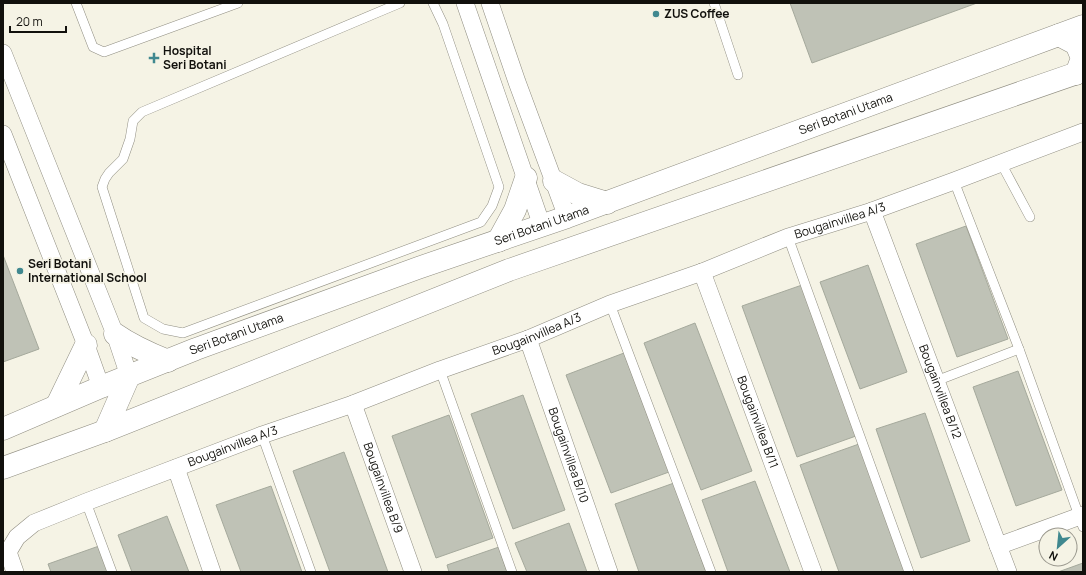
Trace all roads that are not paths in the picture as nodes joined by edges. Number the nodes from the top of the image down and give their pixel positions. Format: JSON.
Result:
{"nodes":[{"id":1,"x":76,"y":3,"type":"edge"},
{"id":2,"x":238,"y":3,"type":"edge"},
{"id":3,"x":400,"y":3,"type":"edge"},
{"id":4,"x":433,"y":3,"type":"edge"},
{"id":5,"x":465,"y":3,"type":"edge"},
{"id":6,"x":490,"y":3,"type":"edge"},
{"id":7,"x":714,"y":3,"type":"edge"},
{"id":8,"x":1083,"y":26,"type":"edge"},
{"id":9,"x":1059,"y":35,"type":"junction"},
{"id":10,"x":3,"y":53,"type":"edge"},
{"id":11,"x":1080,"y":72,"type":"edge"},
{"id":12,"x":738,"y":75,"type":"dead end"},
{"id":13,"x":1083,"y":132,"type":"edge"},
{"id":14,"x":3,"y":134,"type":"edge"},
{"id":15,"x":1001,"y":163,"type":"junction"},
{"id":16,"x":526,"y":178,"type":"junction"},
{"id":17,"x":554,"y":181,"type":"junction"},
{"id":18,"x":954,"y":181,"type":"junction"},
{"id":19,"x":607,"y":203,"type":"junction"},
{"id":20,"x":872,"y":211,"type":"junction"},
{"id":21,"x":1030,"y":217,"type":"dead end"},
{"id":22,"x":542,"y":226,"type":"junction"},
{"id":23,"x":788,"y":237,"type":"junction"},
{"id":24,"x":566,"y":239,"type":"junction"},
{"id":25,"x":498,"y":241,"type":"junction"},
{"id":26,"x":702,"y":272,"type":"junction"},
{"id":27,"x":610,"y":304,"type":"junction"},
{"id":28,"x":115,"y":334,"type":"junction"},
{"id":29,"x":528,"y":339,"type":"junction"},
{"id":30,"x":86,"y":345,"type":"junction"},
{"id":31,"x":1019,"y":348,"type":"junction"},
{"id":32,"x":168,"y":361,"type":"junction"},
{"id":33,"x":440,"y":370,"type":"junction"},
{"id":34,"x":129,"y":376,"type":"junction"},
{"id":35,"x":936,"y":381,"type":"junction"},
{"id":36,"x":101,"y":387,"type":"junction"},
{"id":37,"x":120,"y":397,"type":"junction"},
{"id":38,"x":353,"y":404,"type":"junction"},
{"id":39,"x":56,"y":405,"type":"junction"},
{"id":40,"x":150,"y":413,"type":"junction"},
{"id":41,"x":3,"y":430,"type":"edge"},
{"id":42,"x":105,"y":431,"type":"junction"},
{"id":43,"x":262,"y":435,"type":"junction"},
{"id":44,"x":3,"y":468,"type":"edge"},
{"id":45,"x":176,"y":468,"type":"junction"},
{"id":46,"x":86,"y":502,"type":"junction"},
{"id":47,"x":1082,"y":519,"type":"edge"},
{"id":48,"x":998,"y":546,"type":"junction"},
{"id":49,"x":6,"y":553,"type":"edge"},
{"id":50,"x":15,"y":572,"type":"edge"},
{"id":51,"x":112,"y":572,"type":"edge"},
{"id":52,"x":212,"y":572,"type":"edge"},
{"id":53,"x":311,"y":572,"type":"edge"},
{"id":54,"x":413,"y":572,"type":"edge"},
{"id":55,"x":512,"y":572,"type":"edge"},
{"id":56,"x":609,"y":572,"type":"edge"},
{"id":57,"x":710,"y":572,"type":"edge"},
{"id":58,"x":813,"y":572,"type":"edge"},
{"id":59,"x":909,"y":572,"type":"edge"},
{"id":60,"x":1008,"y":572,"type":"edge"}],
"edges":[{"from":1,"to":2,"type":"lane"},
{"from":3,"to":4,"type":"lane"},
{"from":5,"to":16,"type":"street"},
{"from":6,"to":17,"type":"street"},
{"from":7,"to":12,"type":"lane"},
{"from":8,"to":9,"type":"main road","name":"Seri Botani Utama"},
{"from":9,"to":11,"type":"main road"},
{"from":9,"to":19,"type":"main road","name":"Seri Botani Utama"},
{"from":10,"to":28,"type":"street"},
{"from":11,"to":24,"type":"main road","name":"Seri Botani Utama"},
{"from":13,"to":15,"type":"street","name":"Bougainvillea A/3"},
{"from":14,"to":30,"type":"street"},
{"from":15,"to":18,"type":"street","name":"Bougainvillea A/3"},
{"from":15,"to":21,"type":"lane"},
{"from":16,"to":22,"type":"street"},
{"from":16,"to":25,"type":"main road"},
{"from":17,"to":19,"type":"main road"},
{"from":17,"to":24,"type":"street"},
{"from":18,"to":20,"type":"street","name":"Bougainvillea A/3"},
{"from":18,"to":31,"type":"lane"},
{"from":19,"to":24,"type":"main road","name":"Seri Botani Utama"},
{"from":20,"to":23,"type":"street","name":"Bougainvillea A/3"},
{"from":20,"to":35,"type":"street","name":"Bougainvillea B/12"},
{"from":22,"to":24,"type":"main road"},
{"from":22,"to":25,"type":"main road","name":"Seri Botani Utama"},
{"from":23,"to":26,"type":"street","name":"Bougainvillea A/3"},
{"from":23,"to":59,"type":"lane"},
{"from":24,"to":40,"type":"main road","name":"Seri Botani Utama"},
{"from":25,"to":32,"type":"main road","name":"Seri Botani Utama"},
{"from":26,"to":27,"type":"street","name":"Bougainvillea A/3"},
{"from":26,"to":58,"type":"street","name":"Bougainvillea B/11"},
{"from":27,"to":29,"type":"street","name":"Bougainvillea A/3"},
{"from":27,"to":57,"type":"lane"},
{"from":28,"to":32,"type":"main road"},
{"from":28,"to":34,"type":"street"},
{"from":29,"to":33,"type":"street","name":"Bougainvillea A/3"},
{"from":29,"to":56,"type":"street","name":"Bougainvillea B/10"},
{"from":30,"to":36,"type":"street"},
{"from":30,"to":39,"type":"main road"},
{"from":31,"to":35,"type":"lane"},
{"from":31,"to":47,"type":"lane"},
{"from":32,"to":34,"type":"main road","name":"Seri Botani Utama"},
{"from":33,"to":38,"type":"street","name":"Bougainvillea A/3"},
{"from":33,"to":55,"type":"lane"},
{"from":34,"to":36,"type":"main road","name":"Seri Botani Utama"},
{"from":34,"to":37,"type":"main road"},
{"from":35,"to":48,"type":"street","name":"Bougainvillea B/12"},
{"from":36,"to":37,"type":"main road"},
{"from":36,"to":39,"type":"main road","name":"Seri Botani Utama"},
{"from":37,"to":40,"type":"main road"},
{"from":37,"to":42,"type":"main road"},
{"from":38,"to":43,"type":"street","name":"Bougainvillea A/3"},
{"from":38,"to":54,"type":"street","name":"Bougainvillea B/9"},
{"from":39,"to":41,"type":"main road","name":"Seri Botani Utama"},
{"from":40,"to":42,"type":"main road","name":"Seri Botani Utama"},
{"from":42,"to":44,"type":"main road","name":"Seri Botani Utama"},
{"from":43,"to":45,"type":"street","name":"Bougainvillea A/3"},
{"from":43,"to":53,"type":"lane"},
{"from":45,"to":46,"type":"street","name":"Bougainvillea A/3"},
{"from":45,"to":52,"type":"street"},
{"from":46,"to":49,"type":"street","name":"Bougainvillea A/3"},
{"from":46,"to":51,"type":"lane"},
{"from":47,"to":48,"type":"street"},
{"from":48,"to":60,"type":"street","name":"Bougainvillea B/12"},
{"from":49,"to":50,"type":"street"}]}
